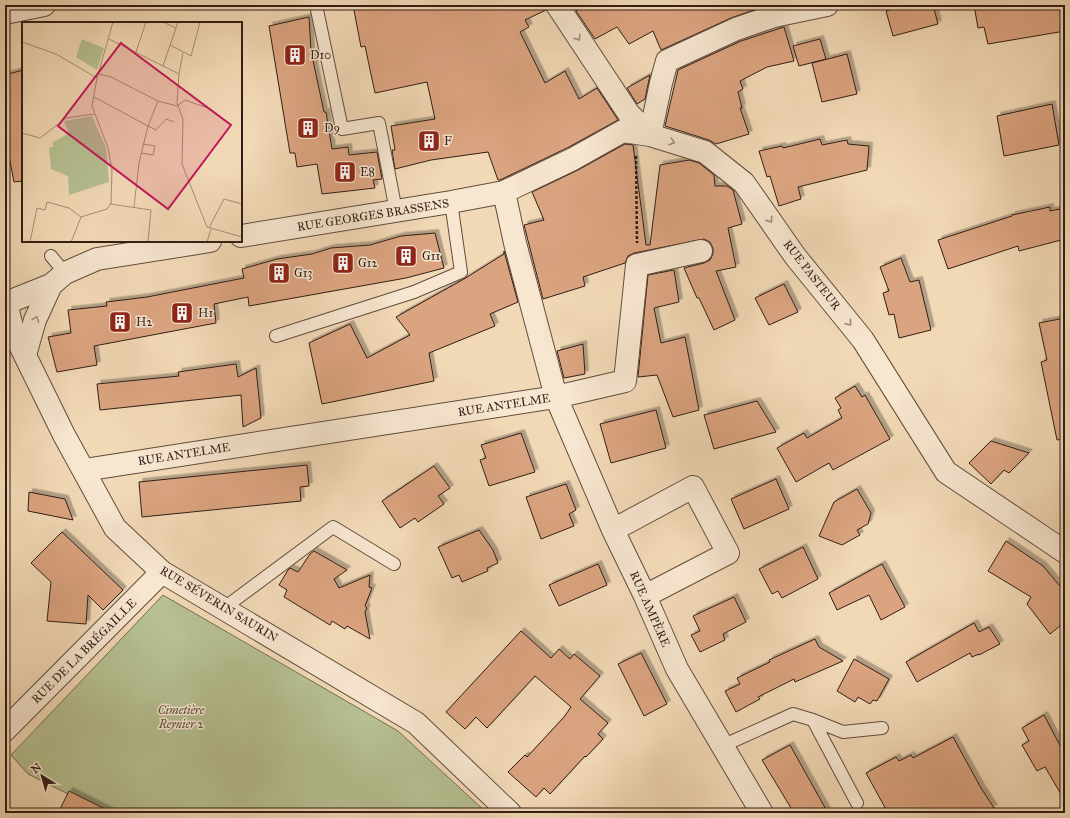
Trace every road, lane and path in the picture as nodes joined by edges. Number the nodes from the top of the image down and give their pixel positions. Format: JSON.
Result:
{"nodes":[{"id":1,"x":44,"y":5,"type":"edge"},
{"id":2,"x":316,"y":5,"type":"edge"},
{"id":3,"x":557,"y":5,"type":"edge"},
{"id":4,"x":827,"y":5,"type":"edge"},
{"id":5,"x":5,"y":13,"type":"edge"},
{"id":6,"x":643,"y":133,"type":"junction"},
{"id":7,"x":504,"y":192,"type":"junction"},
{"id":8,"x":451,"y":202,"type":"junction"},
{"id":9,"x":396,"y":211,"type":"junction"},
{"id":10,"x":242,"y":236,"type":"edge"},
{"id":11,"x":204,"y":242,"type":"edge"},
{"id":12,"x":700,"y":251,"type":"dead end"},
{"id":13,"x":51,"y":256,"type":"dead end"},
{"id":14,"x":637,"y":265,"type":"junction"},
{"id":15,"x":58,"y":279,"type":"junction"},
{"id":16,"x":6,"y":301,"type":"edge"},
{"id":17,"x":9,"y":332,"type":"edge"},
{"id":18,"x":276,"y":336,"type":"dead end"},
{"id":19,"x":25,"y":354,"type":"junction"},
{"id":20,"x":556,"y":397,"type":"junction"},
{"id":21,"x":84,"y":470,"type":"junction"},
{"id":22,"x":613,"y":530,"type":"junction"},
{"id":23,"x":1065,"y":552,"type":"edge"},
{"id":24,"x":394,"y":564,"type":"dead end"},
{"id":25,"x":162,"y":572,"type":"junction"},
{"id":26,"x":645,"y":596,"type":"junction"},
{"id":27,"x":224,"y":608,"type":"junction"},
{"id":28,"x":813,"y":720,"type":"junction"},
{"id":29,"x":882,"y":728,"type":"dead end"},
{"id":30,"x":5,"y":730,"type":"edge"},
{"id":31,"x":722,"y":746,"type":"junction"},
{"id":32,"x":857,"y":803,"type":"dead end"},
{"id":33,"x":510,"y":813,"type":"edge"},
{"id":34,"x":762,"y":813,"type":"edge"}],
"edges":[{"from":1,"to":5,"type":"street"},
{"from":2,"to":9,"type":"lane"},
{"from":3,"to":6,"type":"street","name":"RUE PASTEUR","one_way":true},
{"from":4,"to":6,"type":"street"},
{"from":6,"to":7,"type":"street"},
{"from":6,"to":14,"type":"path"},
{"from":6,"to":23,"type":"street","name":"RUE PASTEUR","one_way":true},
{"from":7,"to":8,"type":"street","name":"RUE GEORGES BRASSENS"},
{"from":7,"to":20,"type":"street","name":"RUE ANTELME"},
{"from":8,"to":9,"type":"street","name":"RUE GEORGES BRASSENS"},
{"from":8,"to":18,"type":"lane"},
{"from":9,"to":10,"type":"street","name":"RUE GEORGES BRASSENS"},
{"from":11,"to":15,"type":"street"},
{"from":12,"to":14,"type":"street"},
{"from":13,"to":15,"type":"lane"},
{"from":14,"to":20,"type":"street"},
{"from":15,"to":16,"type":"street"},
{"from":19,"to":15,"type":"street","one_way":true},
{"from":16,"to":17,"type":"street","name":"RUE SÉVERIN SAURIN"},
{"from":17,"to":19,"type":"street","name":"RUE SÉVERIN SAURIN"},
{"from":19,"to":21,"type":"street","name":"RUE SÉVERIN SAURIN"},
{"from":20,"to":21,"type":"street","name":"RUE ANTELME"},
{"from":20,"to":22,"type":"street","name":"RUE AMPÈRE"},
{"from":21,"to":25,"type":"street","name":"RUE SÉVERIN SAURIN"},
{"from":22,"to":26,"type":"street","name":"RUE AMPÈRE"},
{"from":22,"to":26,"type":"street"},
{"from":24,"to":27,"type":"lane"},
{"from":25,"to":27,"type":"street","name":"RUE SÉVERIN SAURIN"},
{"from":25,"to":30,"type":"street","name":"RUE DE LA BRÉGAILLE"},
{"from":26,"to":31,"type":"street","name":"RUE AMPÈRE"},
{"from":27,"to":33,"type":"street","name":"RUE SÉVERIN SAURIN"},
{"from":28,"to":29,"type":"lane"},
{"from":28,"to":31,"type":"lane"},
{"from":28,"to":32,"type":"lane"},
{"from":31,"to":34,"type":"street","name":"RUE AMPÈRE"}]}
